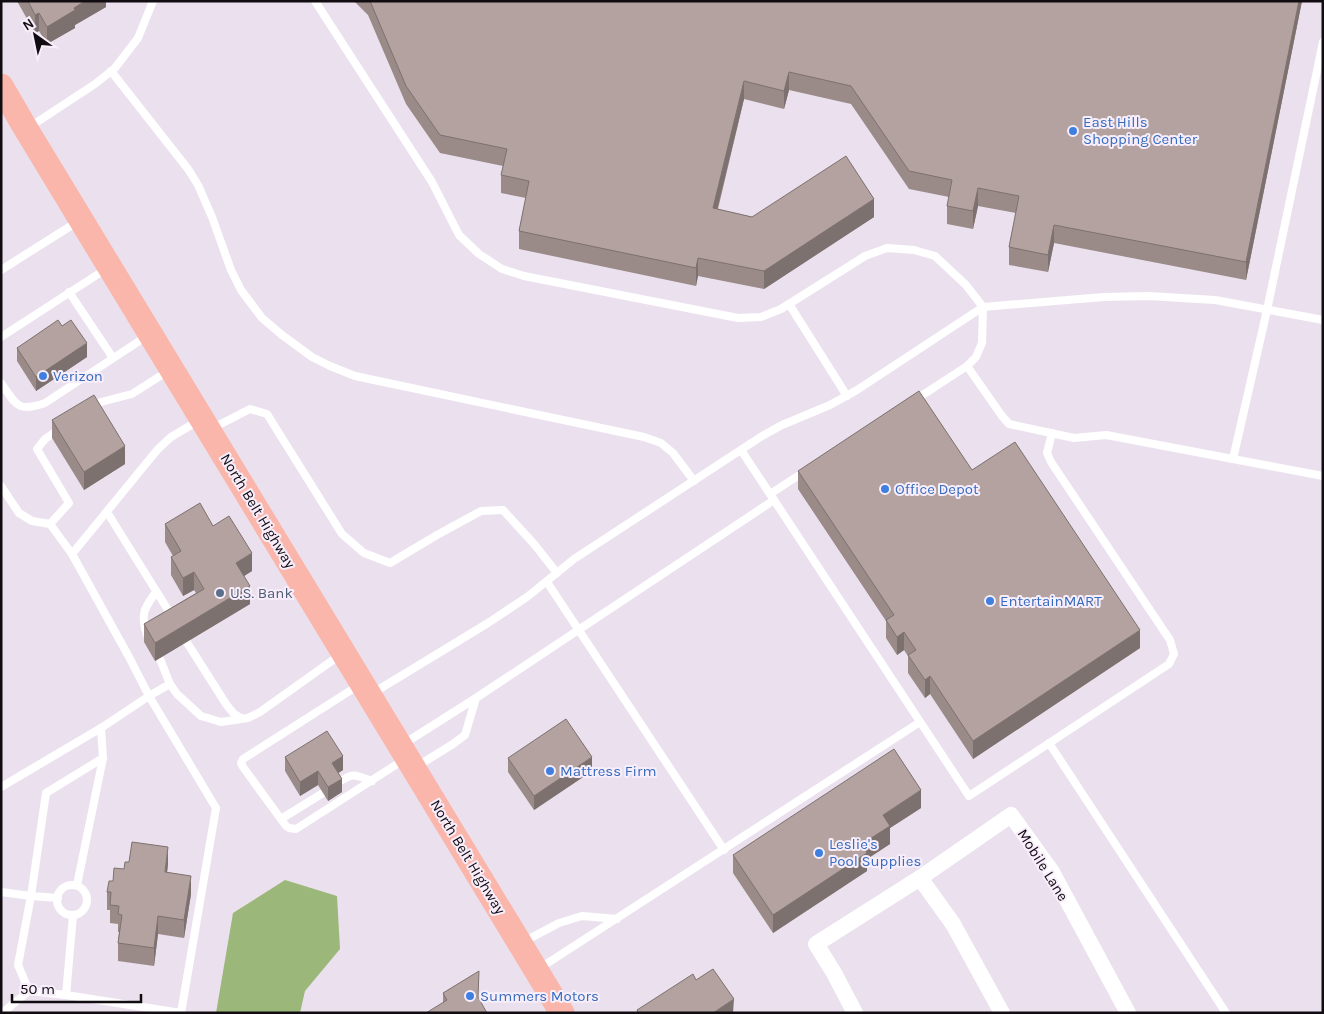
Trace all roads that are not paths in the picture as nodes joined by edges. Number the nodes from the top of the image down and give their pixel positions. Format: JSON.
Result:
{"nodes":[{"id":1,"x":153,"y":1,"type":"edge"},
{"id":2,"x":315,"y":1,"type":"edge"},
{"id":3,"x":1323,"y":42,"type":"edge"},
{"id":4,"x":111,"y":71,"type":"junction"},
{"id":5,"x":1,"y":86,"type":"edge"},
{"id":6,"x":26,"y":129,"type":"junction"},
{"id":7,"x":81,"y":220,"type":"junction"},
{"id":8,"x":109,"y":266,"type":"junction"},
{"id":9,"x":1,"y":270,"type":"edge"},
{"id":10,"x":69,"y":292,"type":"junction"},
{"id":11,"x":789,"y":304,"type":"junction"},
{"id":12,"x":982,"y":307,"type":"junction"},
{"id":13,"x":1267,"y":310,"type":"junction"},
{"id":14,"x":1323,"y":320,"type":"edge"},
{"id":15,"x":150,"y":334,"type":"junction"},
{"id":16,"x":1,"y":337,"type":"edge"},
{"id":17,"x":113,"y":358,"type":"junction"},
{"id":18,"x":967,"y":366,"type":"junction"},
{"id":19,"x":171,"y":368,"type":"junction"},
{"id":20,"x":1,"y":383,"type":"edge"},
{"id":21,"x":847,"y":396,"type":"junction"},
{"id":22,"x":909,"y":403,"type":"edge"},
{"id":23,"x":85,"y":412,"type":"edge"},
{"id":24,"x":69,"y":423,"type":"edge"},
{"id":25,"x":205,"y":424,"type":"junction"},
{"id":26,"x":1052,"y":433,"type":"junction"},
{"id":27,"x":741,"y":450,"type":"junction"},
{"id":28,"x":1233,"y":459,"type":"junction"},
{"id":29,"x":811,"y":467,"type":"edge"},
{"id":30,"x":1323,"y":476,"type":"edge"},
{"id":31,"x":694,"y":481,"type":"junction"},
{"id":32,"x":1,"y":486,"type":"edge"},
{"id":33,"x":772,"y":497,"type":"junction"},
{"id":34,"x":107,"y":512,"type":"junction"},
{"id":35,"x":50,"y":524,"type":"junction"},
{"id":36,"x":72,"y":554,"type":"junction"},
{"id":37,"x":557,"y":573,"type":"junction"},
{"id":38,"x":547,"y":582,"type":"junction"},
{"id":39,"x":156,"y":592,"type":"junction"},
{"id":40,"x":176,"y":624,"type":"edge"},
{"id":41,"x":579,"y":630,"type":"junction"},
{"id":42,"x":148,"y":640,"type":"edge"},
{"id":43,"x":186,"y":641,"type":"edge"},
{"id":44,"x":344,"y":653,"type":"junction"},
{"id":45,"x":160,"y":659,"type":"dead end"},
{"id":46,"x":170,"y":684,"type":"junction"},
{"id":47,"x":366,"y":689,"type":"junction"},
{"id":48,"x":149,"y":696,"type":"junction"},
{"id":49,"x":476,"y":698,"type":"junction"},
{"id":50,"x":241,"y":718,"type":"junction"},
{"id":51,"x":920,"y":722,"type":"junction"},
{"id":52,"x":101,"y":728,"type":"junction"},
{"id":53,"x":1050,"y":743,"type":"junction"},
{"id":54,"x":408,"y":757,"type":"junction"},
{"id":55,"x":103,"y":758,"type":"junction"},
{"id":56,"x":372,"y":781,"type":"junction"},
{"id":57,"x":334,"y":784,"type":"edge"},
{"id":58,"x":1,"y":787,"type":"edge"},
{"id":59,"x":322,"y":792,"type":"edge"},
{"id":60,"x":281,"y":819,"type":"junction"},
{"id":61,"x":724,"y":850,"type":"junction"},
{"id":62,"x":920,"y":878,"type":"junction"},
{"id":63,"x":76,"y":886,"type":"junction"},
{"id":64,"x":1,"y":892,"type":"edge"},
{"id":65,"x":31,"y":896,"type":"junction"},
{"id":66,"x":58,"y":898,"type":"junction"},
{"id":67,"x":73,"y":915,"type":"junction"},
{"id":68,"x":617,"y":918,"type":"junction"},
{"id":69,"x":521,"y":944,"type":"junction"},
{"id":70,"x":537,"y":970,"type":"junction"},
{"id":71,"x":29,"y":991,"type":"junction"},
{"id":72,"x":66,"y":995,"type":"junction"},
{"id":73,"x":2,"y":1013,"type":"edge"},
{"id":74,"x":562,"y":1013,"type":"edge"},
{"id":75,"x":855,"y":1013,"type":"edge"},
{"id":76,"x":1002,"y":1013,"type":"edge"},
{"id":77,"x":1128,"y":1013,"type":"edge"},
{"id":78,"x":1226,"y":1013,"type":"edge"}],
"edges":[{"from":1,"to":4,"type":"lane"},
{"from":2,"to":11,"type":"lane"},
{"from":3,"to":13,"type":"lane"},
{"from":4,"to":6,"type":"lane"},
{"from":4,"to":31,"type":"lane"},
{"from":5,"to":6,"type":"main road","name":"North Belt Highway"},
{"from":6,"to":7,"type":"main road","name":"North Belt Highway"},
{"from":7,"to":8,"type":"main road","name":"North Belt Highway"},
{"from":7,"to":9,"type":"lane"},
{"from":8,"to":10,"type":"lane"},
{"from":8,"to":15,"type":"main road","name":"North Belt Highway"},
{"from":10,"to":16,"type":"lane"},
{"from":10,"to":17,"type":"lane"},
{"from":11,"to":12,"type":"lane"},
{"from":11,"to":21,"type":"lane"},
{"from":12,"to":13,"type":"lane"},
{"from":12,"to":18,"type":"lane"},
{"from":12,"to":21,"type":"lane"},
{"from":13,"to":14,"type":"lane"},
{"from":13,"to":28,"type":"lane"},
{"from":15,"to":17,"type":"lane"},
{"from":15,"to":19,"type":"main road","name":"North Belt Highway"},
{"from":17,"to":20,"type":"lane"},
{"from":18,"to":22,"type":"lane"},
{"from":18,"to":26,"type":"lane"},
{"from":19,"to":23,"type":"lane"},
{"from":19,"to":25,"type":"main road","name":"North Belt Highway"},
{"from":21,"to":27,"type":"lane"},
{"from":24,"to":35,"type":"lane"},
{"from":25,"to":34,"type":"lane"},
{"from":25,"to":37,"type":"lane"},
{"from":25,"to":44,"type":"main road","name":"North Belt Highway"},
{"from":26,"to":28,"type":"lane"},
{"from":26,"to":53,"type":"lane"},
{"from":27,"to":31,"type":"lane"},
{"from":27,"to":33,"type":"lane"},
{"from":28,"to":30,"type":"lane"},
{"from":29,"to":33,"type":"lane"},
{"from":31,"to":37,"type":"lane"},
{"from":32,"to":35,"type":"lane"},
{"from":33,"to":41,"type":"lane"},
{"from":33,"to":51,"type":"lane"},
{"from":34,"to":36,"type":"lane"},
{"from":34,"to":39,"type":"lane"},
{"from":35,"to":36,"type":"lane"},
{"from":36,"to":48,"type":"lane"},
{"from":37,"to":38,"type":"lane"},
{"from":38,"to":41,"type":"lane"},
{"from":38,"to":47,"type":"lane"},
{"from":39,"to":40,"type":"lane"},
{"from":39,"to":42,"type":"lane"},
{"from":41,"to":49,"type":"lane"},
{"from":41,"to":61,"type":"lane"},
{"from":43,"to":50,"type":"lane"},
{"from":44,"to":47,"type":"main road","name":"North Belt Highway"},
{"from":44,"to":50,"type":"lane"},
{"from":45,"to":46,"type":"lane"},
{"from":46,"to":48,"type":"lane"},
{"from":46,"to":50,"type":"lane"},
{"from":47,"to":54,"type":"main road","name":"North Belt Highway"},
{"from":47,"to":60,"type":"lane"},
{"from":48,"to":52,"type":"lane"},
{"from":48,"to":72,"type":"lane"},
{"from":49,"to":54,"type":"lane"},
{"from":49,"to":54,"type":"lane"},
{"from":51,"to":53,"type":"lane"},
{"from":51,"to":61,"type":"lane"},
{"from":52,"to":55,"type":"lane"},
{"from":52,"to":58,"type":"lane"},
{"from":53,"to":78,"type":"lane"},
{"from":54,"to":56,"type":"lane"},
{"from":54,"to":69,"type":"main road","name":"North Belt Highway"},
{"from":55,"to":63,"type":"lane"},
{"from":55,"to":65,"type":"lane"},
{"from":56,"to":57,"type":"lane"},
{"from":56,"to":60,"type":"lane"},
{"from":59,"to":60,"type":"lane"},
{"from":61,"to":68,"type":"lane"},
{"from":62,"to":75,"type":"street","name":"Mobile Lane"},
{"from":62,"to":76,"type":"street"},
{"from":62,"to":77,"type":"street","name":"Mobile Lane"},
{"from":63,"to":66,"type":"lane"},
{"from":63,"to":67,"type":"lane"},
{"from":64,"to":65,"type":"lane"},
{"from":65,"to":66,"type":"lane"},
{"from":65,"to":71,"type":"lane"},
{"from":66,"to":67,"type":"lane"},
{"from":67,"to":72,"type":"lane"},
{"from":68,"to":69,"type":"lane"},
{"from":68,"to":70,"type":"lane"},
{"from":69,"to":70,"type":"main road","name":"North Belt Highway"},
{"from":70,"to":74,"type":"main road","name":"North Belt Highway"},
{"from":71,"to":72,"type":"lane"},
{"from":71,"to":73,"type":"lane"}]}
